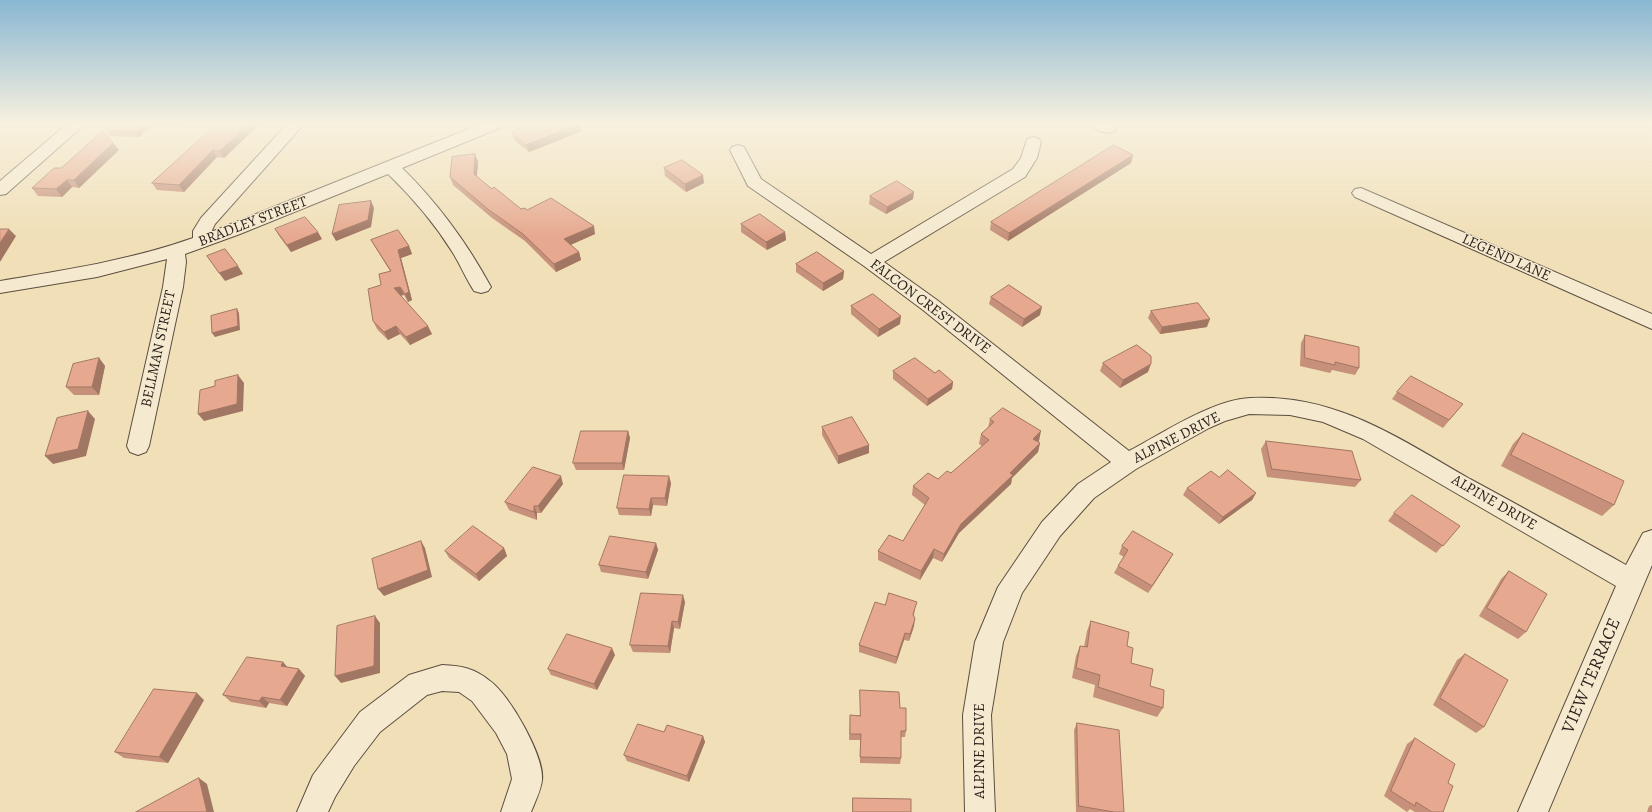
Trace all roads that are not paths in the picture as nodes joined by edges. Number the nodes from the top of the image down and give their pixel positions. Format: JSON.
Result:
{"nodes":[{"id":1,"x":33,"y":162,"type":"edge"},
{"id":2,"x":262,"y":162,"type":"edge"},
{"id":3,"x":403,"y":162,"type":"edge"},
{"id":4,"x":744,"y":162,"type":"edge"},
{"id":5,"x":1026,"y":162,"type":"edge"},
{"id":6,"x":391,"y":167,"type":"junction"},
{"id":7,"x":0,"y":190,"type":"edge"},
{"id":8,"x":1361,"y":193,"type":"dead end"},
{"id":9,"x":204,"y":242,"type":"junction"},
{"id":10,"x":175,"y":251,"type":"junction"},
{"id":11,"x":871,"y":262,"type":"junction"},
{"id":12,"x":0,"y":287,"type":"edge"},
{"id":13,"x":481,"y":287,"type":"dead end"},
{"id":14,"x":1652,"y":322,"type":"edge"},
{"id":15,"x":138,"y":446,"type":"dead end"},
{"id":16,"x":1128,"y":463,"type":"junction"},
{"id":17,"x":1652,"y":540,"type":"edge"},
{"id":18,"x":1631,"y":581,"type":"junction"},
{"id":19,"x":312,"y":812,"type":"edge"},
{"id":20,"x":516,"y":812,"type":"edge"},
{"id":21,"x":980,"y":812,"type":"edge"},
{"id":22,"x":1533,"y":812,"type":"edge"}],
"edges":[{"from":1,"to":7,"type":"street"},
{"from":2,"to":9,"type":"street"},
{"from":3,"to":6,"type":"street","name":"BRADLEY STREET"},
{"from":4,"to":11,"type":"street","name":"FALCON CREST DRIVE"},
{"from":5,"to":11,"type":"street"},
{"from":6,"to":9,"type":"street","name":"BRADLEY STREET"},
{"from":6,"to":13,"type":"street"},
{"from":8,"to":14,"type":"street","name":"LEGEND LANE"},
{"from":9,"to":10,"type":"street","name":"BRADLEY STREET"},
{"from":10,"to":12,"type":"street","name":"BRADLEY STREET"},
{"from":10,"to":15,"type":"street","name":"BELLMAN STREET"},
{"from":11,"to":16,"type":"street","name":"FALCON CREST DRIVE"},
{"from":16,"to":18,"type":"street","name":"ALPINE DRIVE"},
{"from":16,"to":21,"type":"street","name":"ALPINE DRIVE"},
{"from":17,"to":18,"type":"street","name":"VIEW TERRACE"},
{"from":18,"to":22,"type":"street","name":"VIEW TERRACE"},
{"from":19,"to":20,"type":"street"}]}
